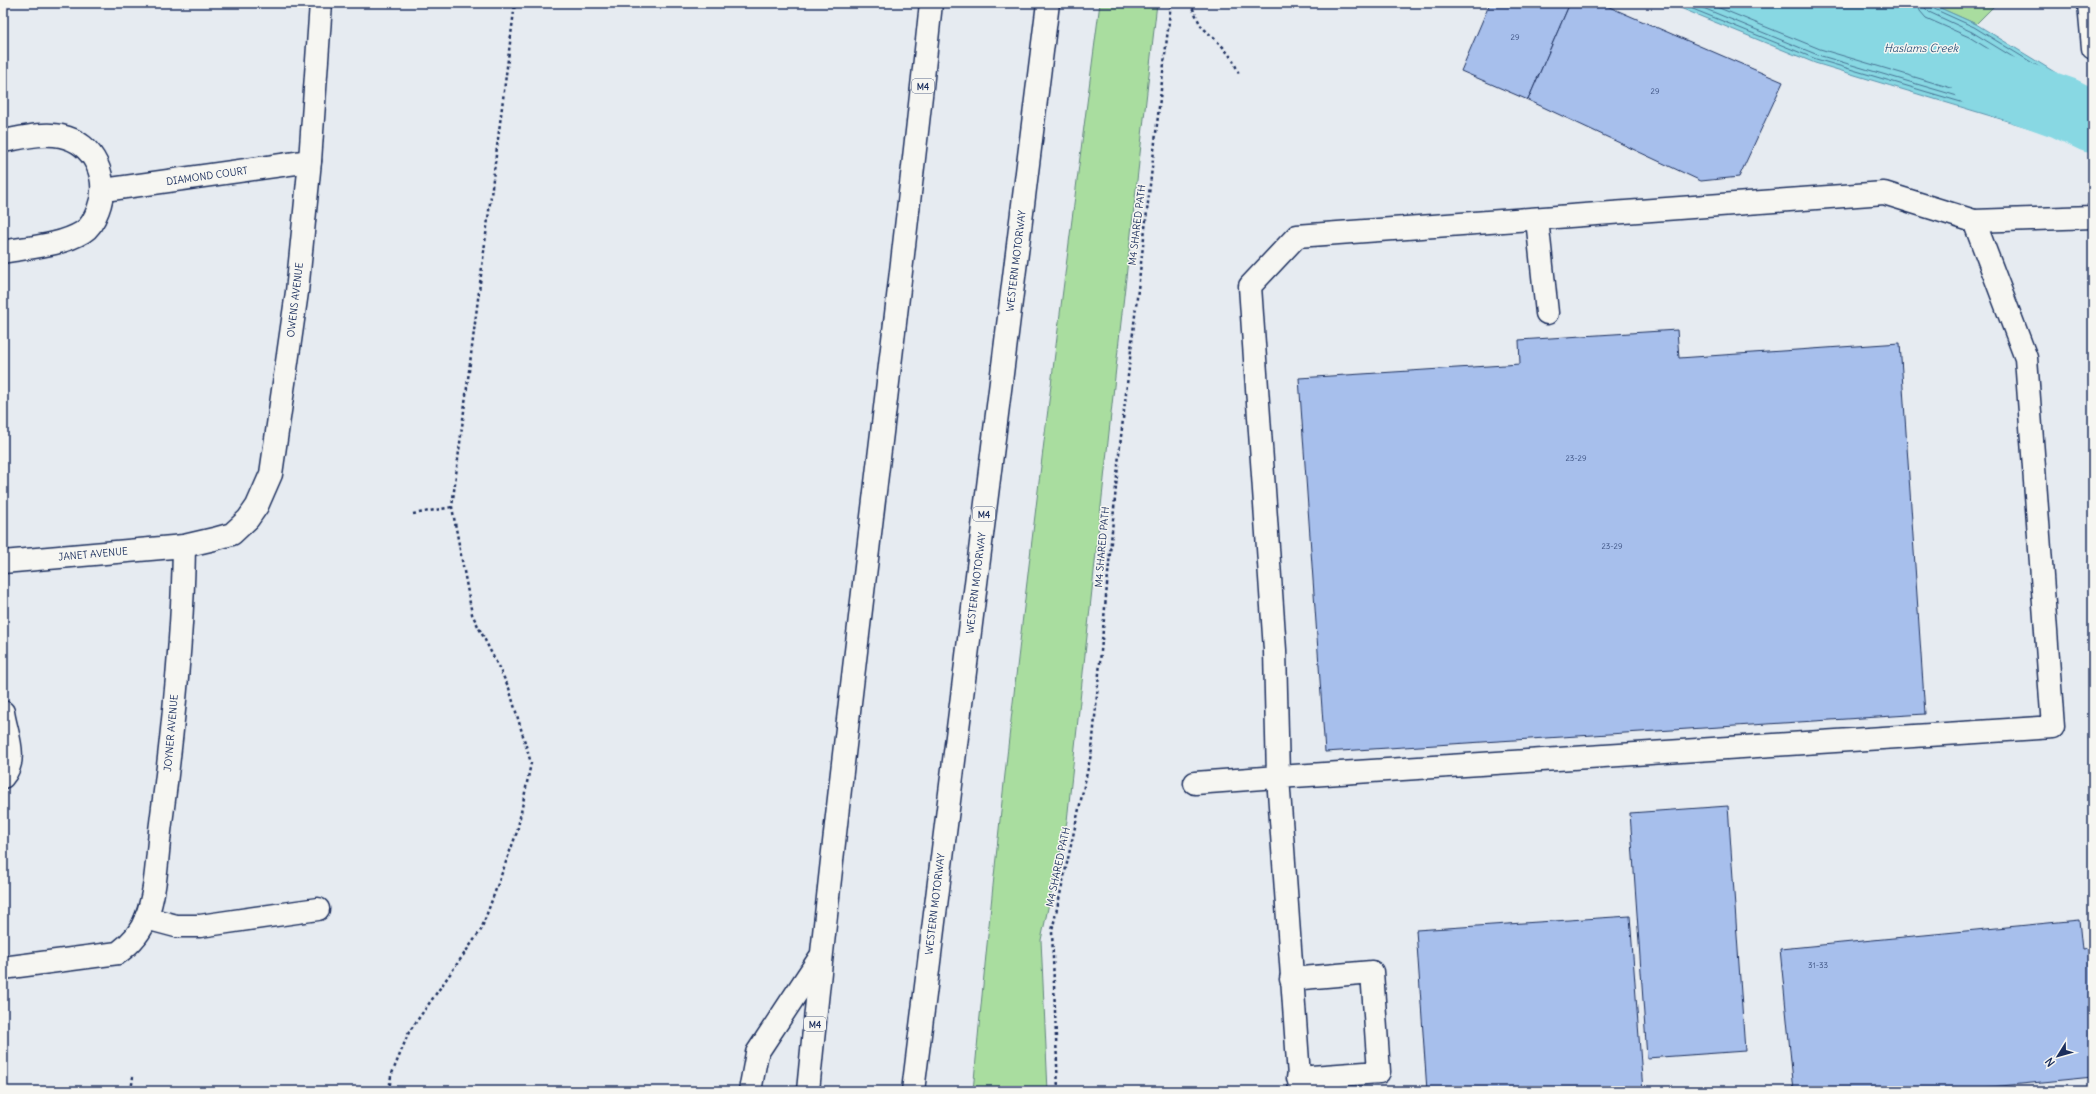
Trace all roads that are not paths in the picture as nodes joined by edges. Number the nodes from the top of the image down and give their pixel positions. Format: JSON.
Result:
{"nodes":[{"id":1,"x":321,"y":3,"type":"edge"},
{"id":2,"x":931,"y":3,"type":"edge"},
{"id":3,"x":1048,"y":3,"type":"edge"},
{"id":4,"x":2089,"y":3,"type":"edge"},
{"id":5,"x":2093,"y":48,"type":"edge"},
{"id":6,"x":3,"y":141,"type":"edge"},
{"id":7,"x":310,"y":161,"type":"junction"},
{"id":8,"x":104,"y":190,"type":"junction"},
{"id":9,"x":2093,"y":217,"type":"edge"},
{"id":10,"x":1537,"y":219,"type":"junction"},
{"id":11,"x":1974,"y":221,"type":"junction"},
{"id":12,"x":3,"y":252,"type":"edge"},
{"id":13,"x":1547,"y":313,"type":"dead end"},
{"id":14,"x":184,"y":546,"type":"junction"},
{"id":15,"x":3,"y":562,"type":"edge"},
{"id":16,"x":3,"y":717,"type":"edge"},
{"id":17,"x":3,"y":777,"type":"edge"},
{"id":18,"x":1278,"y":777,"type":"junction"},
{"id":19,"x":1195,"y":782,"type":"dead end"},
{"id":20,"x":318,"y":908,"type":"dead end"},
{"id":21,"x":146,"y":918,"type":"junction"},
{"id":22,"x":821,"y":956,"type":"junction"},
{"id":23,"x":3,"y":968,"type":"edge"},
{"id":24,"x":1291,"y":979,"type":"junction"},
{"id":25,"x":1299,"y":1084,"type":"edge"},
{"id":26,"x":750,"y":1091,"type":"edge"},
{"id":27,"x":808,"y":1091,"type":"edge"},
{"id":28,"x":913,"y":1091,"type":"edge"}],
"edges":[{"from":1,"to":7,"type":"main road","name":"OWENS AVENUE"},
{"from":2,"to":22,"type":"main road","number":"M4"},
{"from":3,"to":28,"type":"main road","name":"WESTERN MOTORWAY","number":"M4"},
{"from":4,"to":5,"type":"main road"},
{"from":6,"to":8,"type":"main road"},
{"from":7,"to":8,"type":"main road","name":"DIAMOND COURT"},
{"from":7,"to":14,"type":"main road","name":"OWENS AVENUE"},
{"from":8,"to":12,"type":"main road"},
{"from":9,"to":11,"type":"main road"},
{"from":10,"to":11,"type":"main road"},
{"from":10,"to":13,"type":"main road"},
{"from":10,"to":18,"type":"main road"},
{"from":11,"to":18,"type":"main road"},
{"from":14,"to":15,"type":"main road","name":"JANET AVENUE"},
{"from":14,"to":21,"type":"main road","name":"JOYNER AVENUE"},
{"from":16,"to":17,"type":"main road"},
{"from":18,"to":19,"type":"main road"},
{"from":18,"to":24,"type":"main road"},
{"from":20,"to":21,"type":"main road"},
{"from":21,"to":23,"type":"main road","name":"JOYNER AVENUE"},
{"from":22,"to":26,"type":"main road"},
{"from":22,"to":27,"type":"main road","number":"M4"},
{"from":24,"to":25,"type":"main road"},
{"from":24,"to":25,"type":"main road"}]}
